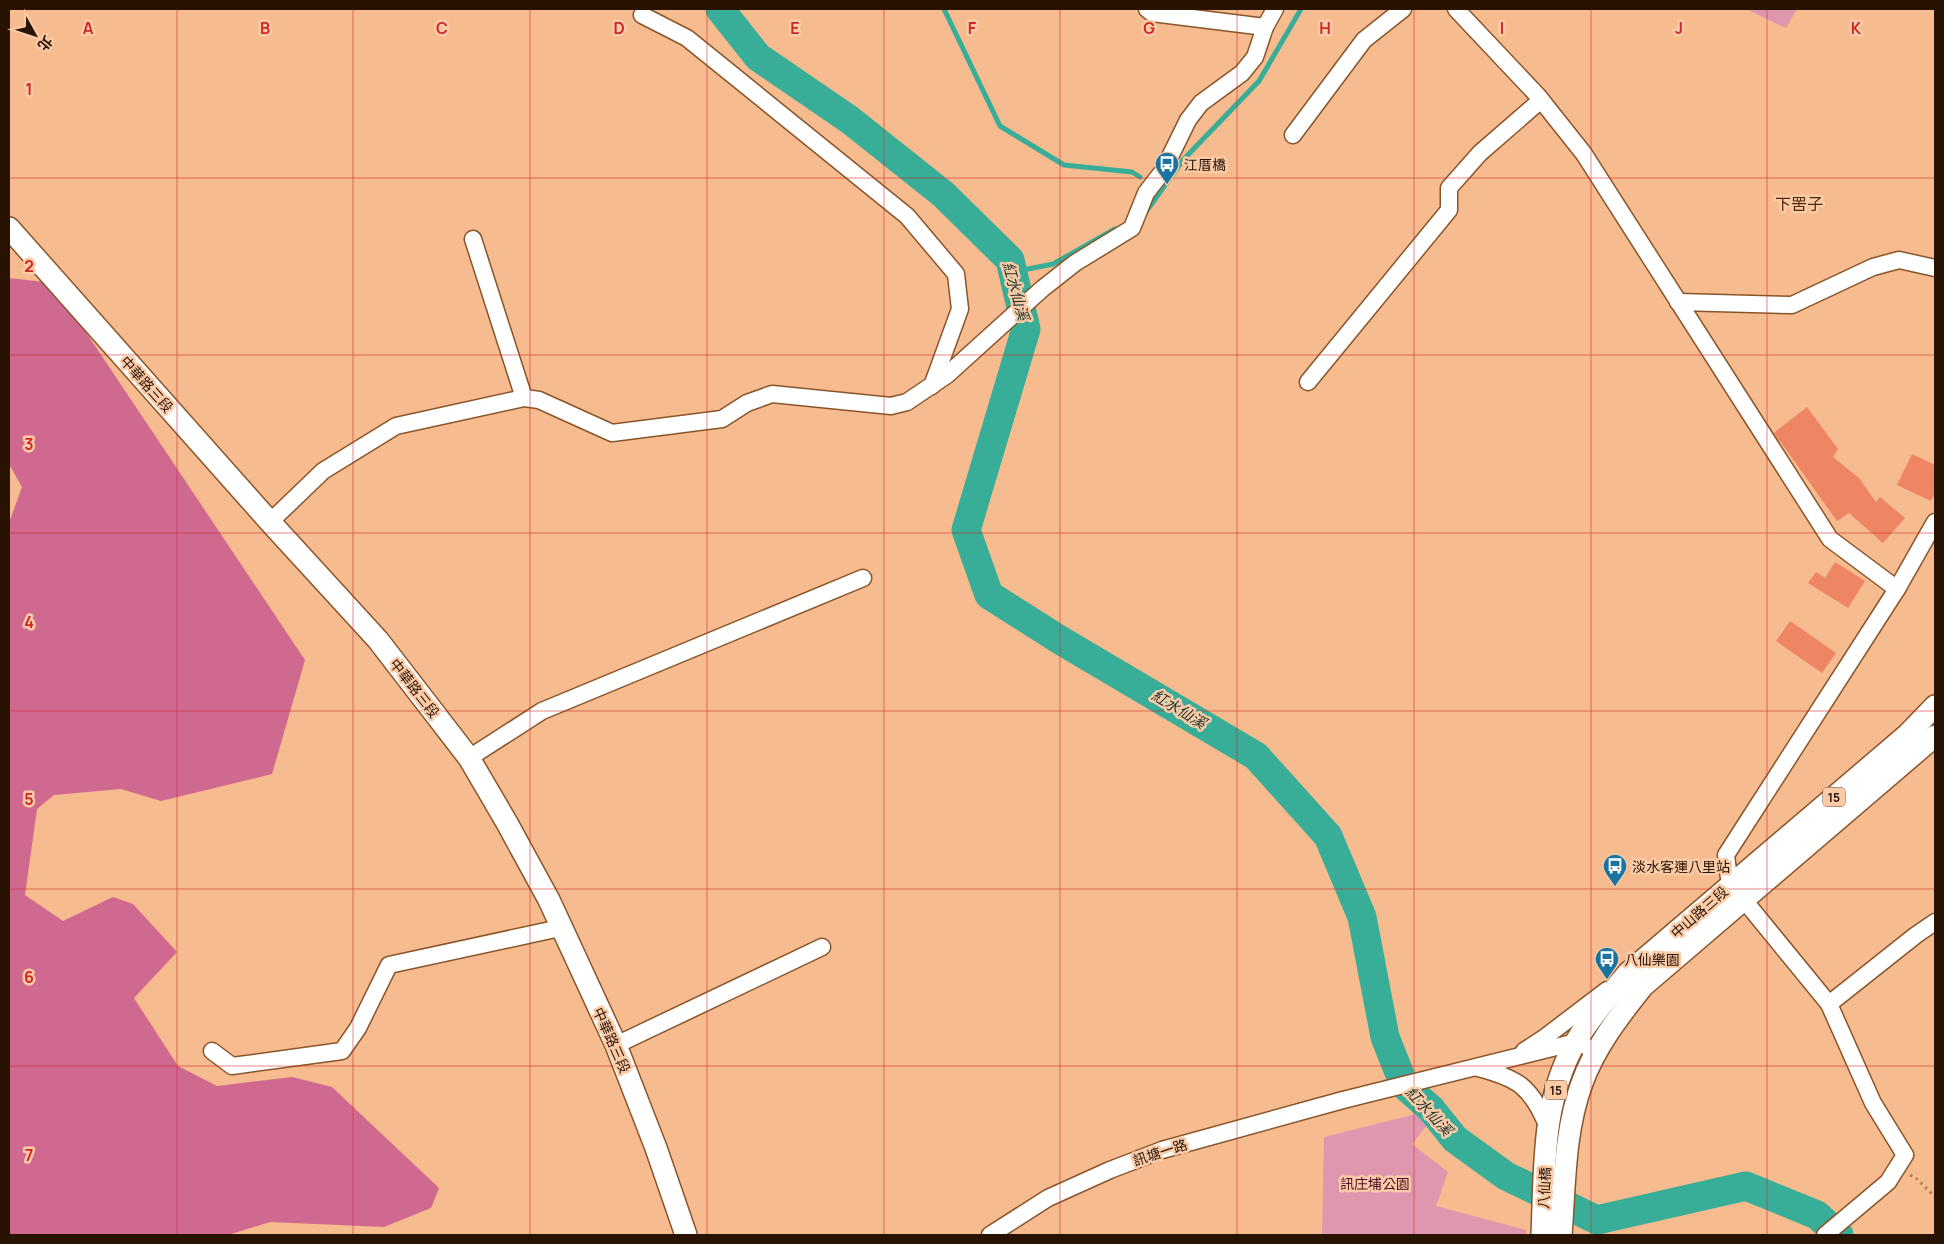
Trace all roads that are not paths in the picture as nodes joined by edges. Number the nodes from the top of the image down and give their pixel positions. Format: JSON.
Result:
{"nodes":[{"id":1,"x":1147,"y":9,"type":"edge"},
{"id":2,"x":1275,"y":9,"type":"edge"},
{"id":3,"x":1403,"y":9,"type":"edge"},
{"id":4,"x":1456,"y":9,"type":"edge"},
{"id":5,"x":642,"y":15,"type":"dead end"},
{"id":6,"x":1265,"y":27,"type":"junction"},
{"id":7,"x":1541,"y":100,"type":"junction"},
{"id":8,"x":1293,"y":135,"type":"dead end"},
{"id":9,"x":9,"y":228,"type":"edge"},
{"id":10,"x":473,"y":239,"type":"dead end"},
{"id":11,"x":1935,"y":268,"type":"edge"},
{"id":12,"x":1678,"y":302,"type":"junction"},
{"id":13,"x":1308,"y":382,"type":"dead end"},
{"id":14,"x":932,"y":386,"type":"junction"},
{"id":15,"x":524,"y":398,"type":"junction"},
{"id":16,"x":270,"y":522,"type":"junction"},
{"id":17,"x":1935,"y":522,"type":"edge"},
{"id":18,"x":863,"y":578,"type":"dead end"},
{"id":19,"x":1897,"y":589,"type":"junction"},
{"id":20,"x":1935,"y":706,"type":"edge"},
{"id":21,"x":1935,"y":736,"type":"edge"},
{"id":22,"x":468,"y":758,"type":"junction"},
{"id":23,"x":1737,"y":893,"type":"junction"},
{"id":24,"x":1935,"y":922,"type":"edge"},
{"id":25,"x":560,"y":928,"type":"junction"},
{"id":26,"x":822,"y":947,"type":"dead end"},
{"id":27,"x":1628,"y":973,"type":"junction"},
{"id":28,"x":1829,"y":1004,"type":"junction"},
{"id":29,"x":1576,"y":1042,"type":"junction"},
{"id":30,"x":616,"y":1045,"type":"junction"},
{"id":31,"x":212,"y":1051,"type":"dead end"},
{"id":32,"x":1597,"y":1051,"type":"junction"},
{"id":33,"x":1513,"y":1058,"type":"junction"},
{"id":34,"x":1476,"y":1068,"type":"junction"},
{"id":35,"x":1547,"y":1132,"type":"junction"},
{"id":36,"x":1568,"y":1141,"type":"joint"},
{"id":37,"x":686,"y":1235,"type":"edge"},
{"id":38,"x":990,"y":1235,"type":"edge"},
{"id":39,"x":1542,"y":1235,"type":"edge"},
{"id":40,"x":1561,"y":1235,"type":"edge"},
{"id":41,"x":1825,"y":1235,"type":"edge"}],
"edges":[{"from":1,"to":6,"type":"street"},
{"from":2,"to":6,"type":"street"},
{"from":3,"to":8,"type":"street"},
{"from":4,"to":7,"type":"street"},
{"from":5,"to":14,"type":"street"},
{"from":6,"to":14,"type":"street"},
{"from":7,"to":12,"type":"street"},
{"from":7,"to":13,"type":"street"},
{"from":9,"to":16,"type":"main road","name":"中華路三段"},
{"from":10,"to":15,"type":"street"},
{"from":11,"to":12,"type":"street"},
{"from":12,"to":19,"type":"street"},
{"from":14,"to":15,"type":"street"},
{"from":15,"to":16,"type":"street"},
{"from":16,"to":22,"type":"main road","name":"中華路三段"},
{"from":17,"to":19,"type":"street"},
{"from":18,"to":22,"type":"street"},
{"from":19,"to":23,"type":"street"},
{"from":20,"to":23,"type":"main road","name":"中山路三段","number":"15"},
{"from":21,"to":23,"type":"main road","name":"中山路三段","number":"15"},
{"from":22,"to":25,"type":"main road","name":"中華路三段"},
{"from":23,"to":27,"type":"main road","name":"中山路三段","number":"15"},
{"from":23,"to":28,"type":"street"},
{"from":23,"to":32,"type":"main road","name":"中山路三段","number":"15"},
{"from":24,"to":28,"type":"street"},
{"from":25,"to":30,"type":"main road","name":"中華路三段"},
{"from":25,"to":31,"type":"street"},
{"from":26,"to":30,"type":"street"},
{"from":27,"to":29,"type":"main road","name":"中山路三段","number":"15"},
{"from":27,"to":33,"type":"street"},
{"from":28,"to":41,"type":"street"},
{"from":29,"to":32,"type":"street"},
{"from":29,"to":33,"type":"street"},
{"from":29,"to":35,"type":"main road","name":"中山路三段","number":"15"},
{"from":30,"to":37,"type":"main road","name":"中華路三段"},
{"from":32,"to":36,"type":"main road","name":"中山路三段","number":"15"},
{"from":33,"to":34,"type":"street"},
{"from":34,"to":35,"type":"street"},
{"from":34,"to":38,"type":"street","name":"訊塘一路"},
{"from":35,"to":39,"type":"main road","name":"八仙橋","number":"15"},
{"from":36,"to":40,"type":"main road","name":"八仙橋","number":"15"}]}
